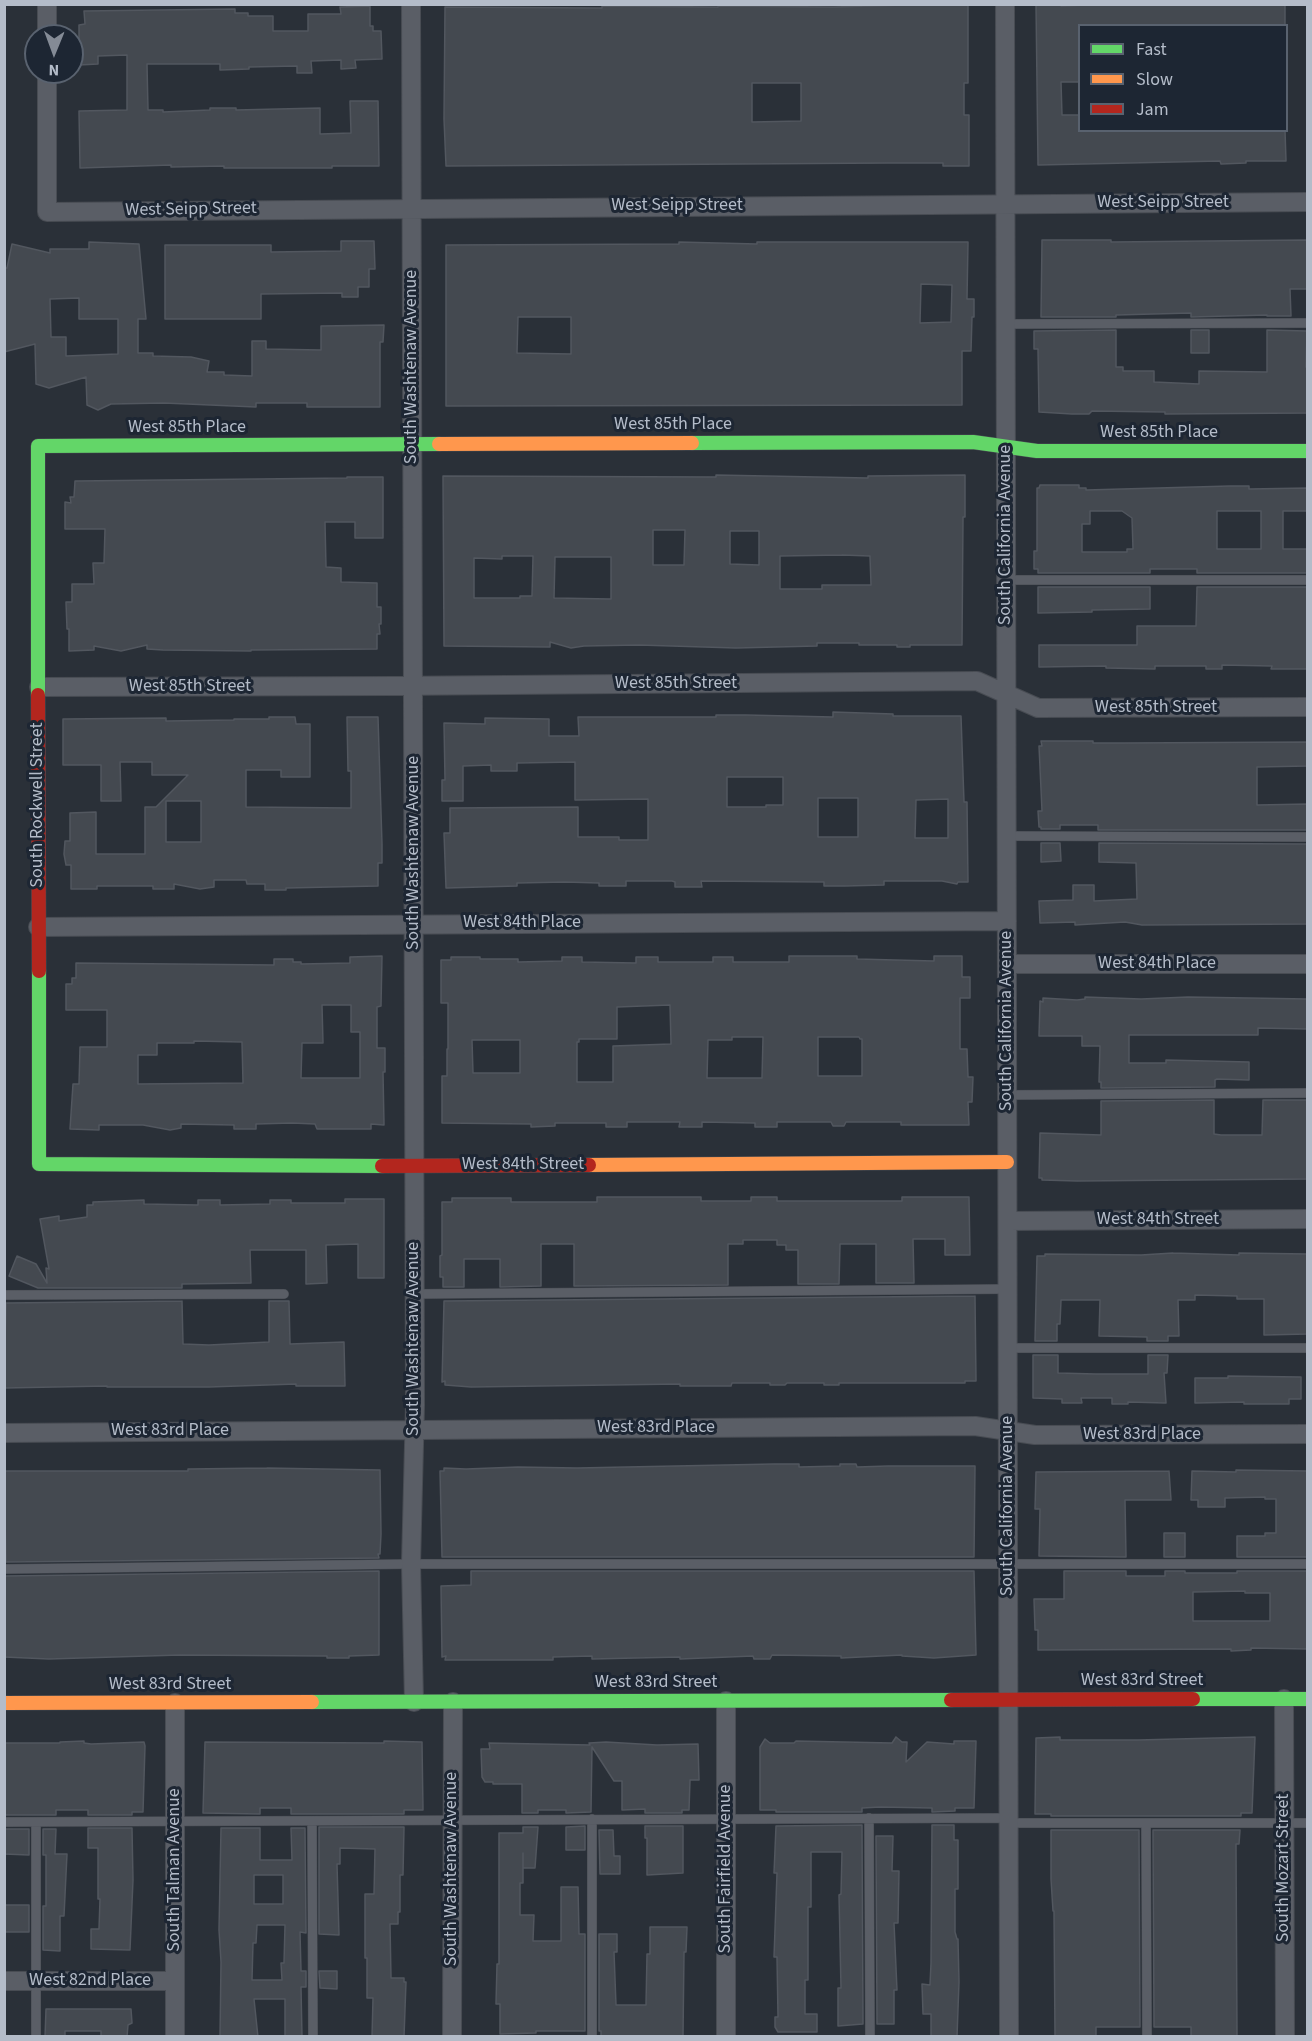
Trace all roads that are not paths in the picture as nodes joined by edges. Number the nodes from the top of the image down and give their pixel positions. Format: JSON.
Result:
{"nodes":[{"id":1,"x":47,"y":4,"type":"edge"},
{"id":2,"x":411,"y":4,"type":"edge"},
{"id":3,"x":1005,"y":4,"type":"edge"},
{"id":4,"x":47,"y":24,"type":"edge"},
{"id":5,"x":47,"y":84,"type":"edge"},
{"id":6,"x":1308,"y":202,"type":"edge"},
{"id":7,"x":1005,"y":204,"type":"junction"},
{"id":8,"x":412,"y":208,"type":"junction"},
{"id":9,"x":1308,"y":323,"type":"edge"},
{"id":10,"x":1006,"y":324,"type":"junction"},
{"id":11,"x":412,"y":445,"type":"junction"},
{"id":12,"x":38,"y":446,"type":"joint"},
{"id":13,"x":1006,"y":447,"type":"junction"},
{"id":14,"x":1308,"y":451,"type":"edge"},
{"id":15,"x":1308,"y":579,"type":"edge"},
{"id":16,"x":1006,"y":580,"type":"junction"},
{"id":17,"x":413,"y":686,"type":"junction"},
{"id":18,"x":39,"y":687,"type":"junction"},
{"id":19,"x":1006,"y":696,"type":"junction"},
{"id":20,"x":1308,"y":707,"type":"edge"},
{"id":21,"x":1007,"y":836,"type":"junction"},
{"id":22,"x":1308,"y":837,"type":"edge"},
{"id":23,"x":1007,"y":921,"type":"junction"},
{"id":24,"x":414,"y":924,"type":"junction"},
{"id":25,"x":38,"y":927,"type":"junction"},
{"id":26,"x":1007,"y":964,"type":"junction"},
{"id":27,"x":1308,"y":964,"type":"edge"},
{"id":28,"x":1308,"y":1093,"type":"edge"},
{"id":29,"x":1007,"y":1095,"type":"junction"},
{"id":30,"x":1007,"y":1162,"type":"junction"},
{"id":31,"x":39,"y":1164,"type":"joint"},
{"id":32,"x":415,"y":1166,"type":"junction"},
{"id":33,"x":1308,"y":1219,"type":"edge"},
{"id":34,"x":1008,"y":1221,"type":"junction"},
{"id":35,"x":1008,"y":1289,"type":"junction"},
{"id":36,"x":285,"y":1294,"type":"dead end"},
{"id":37,"x":415,"y":1294,"type":"junction"},
{"id":38,"x":4,"y":1295,"type":"edge"},
{"id":39,"x":1008,"y":1348,"type":"junction"},
{"id":40,"x":1308,"y":1348,"type":"edge"},
{"id":41,"x":414,"y":1430,"type":"junction"},
{"id":42,"x":1008,"y":1431,"type":"junction"},
{"id":43,"x":4,"y":1433,"type":"edge"},
{"id":44,"x":1308,"y":1434,"type":"edge"},
{"id":45,"x":411,"y":1564,"type":"junction"},
{"id":46,"x":1308,"y":1564,"type":"edge"},
{"id":47,"x":1008,"y":1565,"type":"junction"},
{"id":48,"x":4,"y":1569,"type":"edge"},
{"id":49,"x":1284,"y":1699,"type":"junction"},
{"id":50,"x":1308,"y":1699,"type":"edge"},
{"id":51,"x":1009,"y":1700,"type":"junction"},
{"id":52,"x":726,"y":1701,"type":"junction"},
{"id":53,"x":414,"y":1702,"type":"junction"},
{"id":54,"x":453,"y":1702,"type":"junction"},
{"id":55,"x":4,"y":1703,"type":"edge"},
{"id":56,"x":175,"y":1703,"type":"junction"},
{"id":57,"x":869,"y":1818,"type":"junction"},
{"id":58,"x":592,"y":1819,"type":"junction"},
{"id":59,"x":726,"y":1819,"type":"junction"},
{"id":60,"x":453,"y":1820,"type":"junction"},
{"id":61,"x":1009,"y":1820,"type":"junction"},
{"id":62,"x":175,"y":1821,"type":"junction"},
{"id":63,"x":312,"y":1821,"type":"junction"},
{"id":64,"x":4,"y":1822,"type":"edge"},
{"id":65,"x":36,"y":1822,"type":"junction"},
{"id":66,"x":1284,"y":1823,"type":"junction"},
{"id":67,"x":1308,"y":1823,"type":"edge"},
{"id":68,"x":1146,"y":1824,"type":"junction"},
{"id":69,"x":36,"y":1980,"type":"junction"},
{"id":70,"x":4,"y":1981,"type":"edge"},
{"id":71,"x":175,"y":1981,"type":"junction"},
{"id":72,"x":36,"y":2037,"type":"edge"},
{"id":73,"x":175,"y":2037,"type":"edge"},
{"id":74,"x":313,"y":2037,"type":"edge"},
{"id":75,"x":452,"y":2037,"type":"edge"},
{"id":76,"x":592,"y":2037,"type":"edge"},
{"id":77,"x":726,"y":2037,"type":"edge"},
{"id":78,"x":870,"y":2037,"type":"edge"},
{"id":79,"x":1009,"y":2037,"type":"edge"},
{"id":80,"x":1147,"y":2037,"type":"edge"},
{"id":81,"x":1285,"y":2037,"type":"edge"}],
"edges":[{"from":1,"to":4,"type":"street"},
{"from":2,"to":8,"type":"street","name":"South Washtenaw Avenue"},
{"from":3,"to":7,"type":"street","name":"South California Avenue"},
{"from":5,"to":8,"type":"street","name":"West Seipp Street"},
{"from":6,"to":7,"type":"street","name":"West Seipp Street"},
{"from":7,"to":8,"type":"street","name":"West Seipp Street"},
{"from":7,"to":10,"type":"street","name":"South California Avenue"},
{"from":8,"to":11,"type":"street","name":"South Washtenaw Avenue"},
{"from":9,"to":10,"type":"lane"},
{"from":10,"to":13,"type":"street","name":"South California Avenue"},
{"from":11,"to":12,"type":"street","name":"West 85th Place"},
{"from":11,"to":13,"type":"street","name":"West 85th Place"},
{"from":11,"to":17,"type":"street","name":"South Washtenaw Avenue"},
{"from":12,"to":18,"type":"street","name":"South Rockwell Street"},
{"from":13,"to":14,"type":"street","name":"West 85th Place"},
{"from":13,"to":16,"type":"street","name":"South California Avenue"},
{"from":15,"to":16,"type":"lane"},
{"from":16,"to":19,"type":"street","name":"South California Avenue"},
{"from":17,"to":18,"type":"street","name":"West 85th Street"},
{"from":17,"to":19,"type":"street","name":"West 85th Street"},
{"from":17,"to":24,"type":"street","name":"South Washtenaw Avenue"},
{"from":18,"to":25,"type":"street","name":"South Rockwell Street"},
{"from":19,"to":20,"type":"street","name":"West 85th Street"},
{"from":19,"to":21,"type":"street","name":"South California Avenue"},
{"from":21,"to":22,"type":"lane"},
{"from":21,"to":23,"type":"street","name":"South California Avenue"},
{"from":23,"to":24,"type":"street","name":"West 84th Place"},
{"from":23,"to":26,"type":"street","name":"South California Avenue"},
{"from":24,"to":25,"type":"street","name":"West 84th Place"},
{"from":24,"to":32,"type":"street","name":"South Washtenaw Avenue"},
{"from":25,"to":31,"type":"street","name":"South Rockwell Street"},
{"from":26,"to":27,"type":"street","name":"West 84th Place"},
{"from":26,"to":29,"type":"street","name":"South California Avenue"},
{"from":28,"to":29,"type":"lane"},
{"from":29,"to":30,"type":"street","name":"South California Avenue"},
{"from":30,"to":32,"type":"street","name":"West 84th Street"},
{"from":30,"to":34,"type":"street","name":"South California Avenue"},
{"from":31,"to":32,"type":"street","name":"West 84th Street"},
{"from":32,"to":37,"type":"street","name":"South Washtenaw Avenue"},
{"from":33,"to":34,"type":"street","name":"West 84th Street"},
{"from":34,"to":35,"type":"street","name":"South California Avenue"},
{"from":35,"to":37,"type":"lane"},
{"from":35,"to":39,"type":"street","name":"South California Avenue"},
{"from":36,"to":38,"type":"lane"},
{"from":37,"to":41,"type":"street","name":"South Washtenaw Avenue"},
{"from":39,"to":40,"type":"lane"},
{"from":39,"to":42,"type":"street","name":"South California Avenue"},
{"from":41,"to":42,"type":"street","name":"West 83rd Place"},
{"from":41,"to":43,"type":"street","name":"West 83rd Place"},
{"from":41,"to":45,"type":"street","name":"South Washtenaw Avenue"},
{"from":42,"to":44,"type":"street","name":"West 83rd Place"},
{"from":42,"to":47,"type":"street","name":"South California Avenue"},
{"from":45,"to":47,"type":"lane"},
{"from":45,"to":48,"type":"lane"},
{"from":45,"to":53,"type":"street","name":"South Washtenaw Avenue"},
{"from":46,"to":47,"type":"lane"},
{"from":47,"to":51,"type":"street","name":"South California Avenue"},
{"from":49,"to":50,"type":"street","name":"West 83rd Street"},
{"from":49,"to":51,"type":"street","name":"West 83rd Street"},
{"from":49,"to":66,"type":"street","name":"South Mozart Street"},
{"from":51,"to":52,"type":"street","name":"West 83rd Street"},
{"from":51,"to":61,"type":"street","name":"South California Avenue"},
{"from":52,"to":54,"type":"street","name":"West 83rd Street"},
{"from":52,"to":59,"type":"street","name":"South Fairfield Avenue"},
{"from":53,"to":54,"type":"street","name":"West 83rd Street"},
{"from":53,"to":56,"type":"street","name":"West 83rd Street"},
{"from":54,"to":60,"type":"street","name":"South Washtenaw Avenue"},
{"from":55,"to":56,"type":"street","name":"West 83rd Street"},
{"from":56,"to":62,"type":"street","name":"South Talman Avenue"},
{"from":57,"to":59,"type":"lane"},
{"from":57,"to":61,"type":"lane"},
{"from":57,"to":78,"type":"lane"},
{"from":58,"to":59,"type":"lane"},
{"from":58,"to":60,"type":"lane"},
{"from":58,"to":76,"type":"lane"},
{"from":59,"to":77,"type":"street","name":"South Fairfield Avenue"},
{"from":60,"to":63,"type":"lane"},
{"from":60,"to":75,"type":"street","name":"South Washtenaw Avenue"},
{"from":61,"to":68,"type":"lane"},
{"from":61,"to":79,"type":"street","name":"South California Avenue"},
{"from":62,"to":63,"type":"lane"},
{"from":62,"to":65,"type":"lane"},
{"from":62,"to":71,"type":"street","name":"South Talman Avenue"},
{"from":63,"to":74,"type":"lane"},
{"from":64,"to":65,"type":"lane"},
{"from":65,"to":69,"type":"lane"},
{"from":66,"to":67,"type":"lane"},
{"from":66,"to":68,"type":"lane"},
{"from":66,"to":81,"type":"street","name":"South Mozart Street"},
{"from":68,"to":80,"type":"lane"},
{"from":69,"to":70,"type":"street","name":"West 82nd Place"},
{"from":69,"to":71,"type":"street","name":"West 82nd Place"},
{"from":69,"to":72,"type":"lane"},
{"from":71,"to":73,"type":"street","name":"South Talman Avenue"}]}
